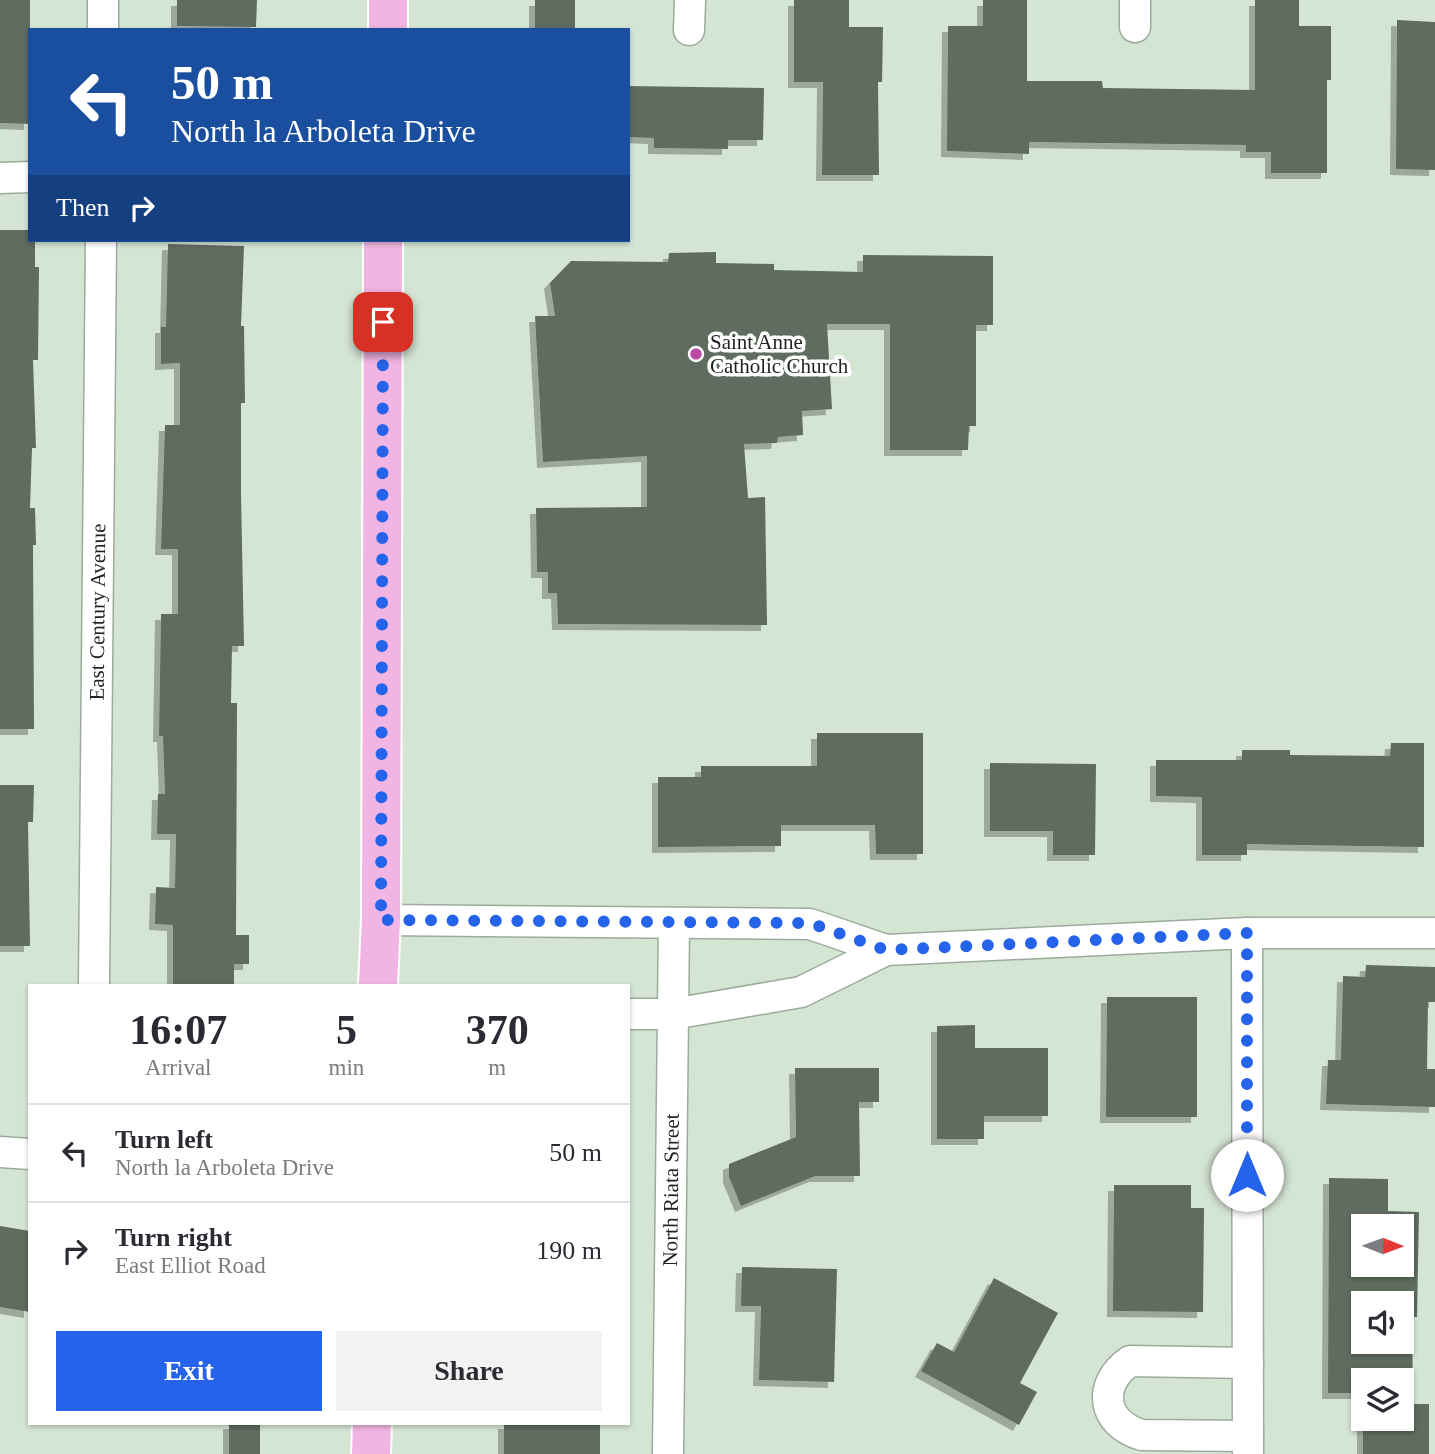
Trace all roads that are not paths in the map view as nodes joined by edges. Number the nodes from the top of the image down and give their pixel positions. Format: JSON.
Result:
{"nodes":[{"id":1,"x":103,"y":0,"type":"edge"},
{"id":2,"x":388,"y":0,"type":"edge"},
{"id":3,"x":690,"y":0,"type":"edge"},
{"id":4,"x":103,"y":28,"type":"edge"},
{"id":5,"x":388,"y":28,"type":"edge"},
{"id":6,"x":689,"y":30,"type":"dead end"},
{"id":7,"x":28,"y":177,"type":"edge"},
{"id":8,"x":0,"y":178,"type":"edge"},
{"id":9,"x":101,"y":242,"type":"edge"},
{"id":10,"x":383,"y":242,"type":"edge"},
{"id":11,"x":381,"y":920,"type":"junction"},
{"id":12,"x":674,"y":924,"type":"junction"},
{"id":13,"x":1247,"y":933,"type":"junction"},
{"id":14,"x":1435,"y":933,"type":"edge"},
{"id":15,"x":886,"y":950,"type":"junction"},
{"id":16,"x":94,"y":984,"type":"edge"},
{"id":17,"x":378,"y":984,"type":"edge"},
{"id":18,"x":630,"y":1014,"type":"edge"},
{"id":19,"x":673,"y":1014,"type":"junction"},
{"id":20,"x":0,"y":1152,"type":"edge"},
{"id":21,"x":28,"y":1154,"type":"edge"},
{"id":22,"x":1248,"y":1363,"type":"junction"},
{"id":23,"x":372,"y":1425,"type":"edge"},
{"id":24,"x":1248,"y":1445,"type":"edge"},
{"id":25,"x":371,"y":1454,"type":"edge"},
{"id":26,"x":668,"y":1454,"type":"edge"}],
"edges":[{"from":1,"to":4,"type":"street"},
{"from":2,"to":5,"type":"main road"},
{"from":3,"to":6,"type":"street"},
{"from":7,"to":8,"type":"street"},
{"from":9,"to":16,"type":"street","name":"East Century Avenue"},
{"from":10,"to":11,"type":"main road"},
{"from":11,"to":12,"type":"street"},
{"from":11,"to":17,"type":"main road"},
{"from":12,"to":15,"type":"street"},
{"from":12,"to":19,"type":"street","name":"North Riata Street"},
{"from":13,"to":14,"type":"street"},
{"from":13,"to":15,"type":"street"},
{"from":13,"to":22,"type":"street"},
{"from":15,"to":19,"type":"street"},
{"from":18,"to":19,"type":"street"},
{"from":19,"to":26,"type":"street","name":"North Riata Street"},
{"from":20,"to":21,"type":"street"},
{"from":22,"to":24,"type":"street"},
{"from":22,"to":24,"type":"street"},
{"from":23,"to":25,"type":"main road"}]}
